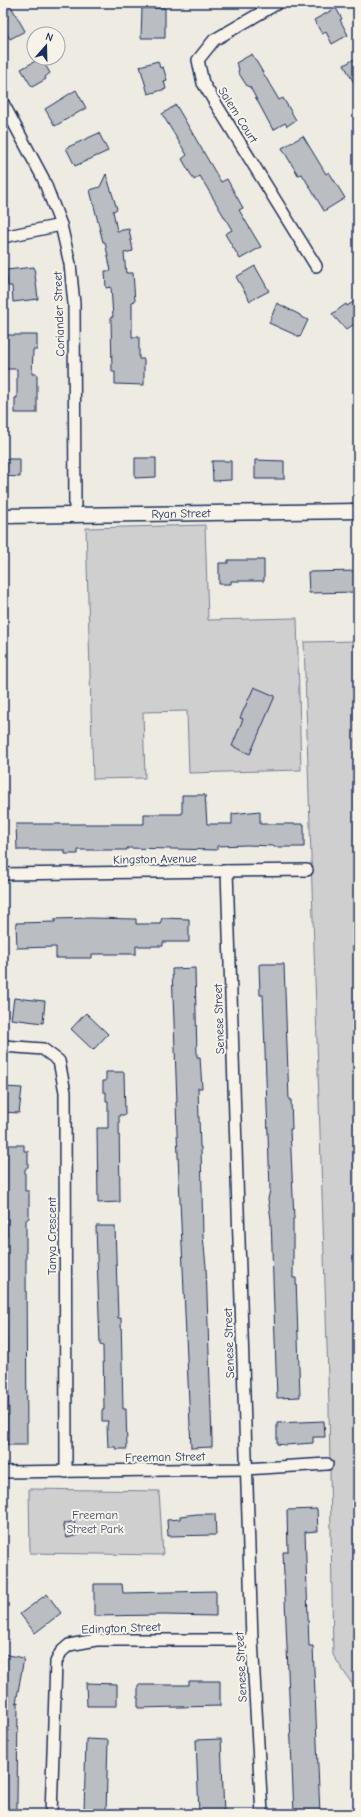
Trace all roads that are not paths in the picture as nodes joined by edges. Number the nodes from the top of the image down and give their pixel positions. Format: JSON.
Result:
{"nodes":[{"id":1,"x":278,"y":3,"type":"edge"},
{"id":2,"x":3,"y":103,"type":"edge"},
{"id":3,"x":61,"y":225,"type":"junction"},
{"id":4,"x":3,"y":237,"type":"edge"},
{"id":5,"x":316,"y":266,"type":"dead end"},
{"id":6,"x":358,"y":511,"type":"edge"},
{"id":7,"x":75,"y":514,"type":"junction"},
{"id":8,"x":3,"y":516,"type":"edge"},
{"id":9,"x":307,"y":870,"type":"dead end"},
{"id":10,"x":227,"y":871,"type":"junction"},
{"id":11,"x":3,"y":874,"type":"edge"},
{"id":12,"x":3,"y":1046,"type":"edge"},
{"id":13,"x":327,"y":1464,"type":"dead end"},
{"id":14,"x":246,"y":1469,"type":"junction"},
{"id":15,"x":3,"y":1472,"type":"edge"},
{"id":16,"x":66,"y":1472,"type":"junction"},
{"id":17,"x":252,"y":1640,"type":"junction"},
{"id":18,"x":51,"y":1814,"type":"edge"},
{"id":19,"x":262,"y":1814,"type":"edge"}],
"edges":[{"from":1,"to":5,"type":"street","name":"Salem Court"},
{"from":2,"to":3,"type":"street","name":"Coriander Street"},
{"from":3,"to":4,"type":"street"},
{"from":3,"to":7,"type":"street","name":"Coriander Street"},
{"from":6,"to":7,"type":"street","name":"Ryan Street"},
{"from":7,"to":8,"type":"street","name":"Ryan Street"},
{"from":9,"to":10,"type":"street","name":"Kingston Avenue"},
{"from":10,"to":11,"type":"street","name":"Kingston Avenue"},
{"from":10,"to":14,"type":"street","name":"Senese Street"},
{"from":12,"to":16,"type":"street","name":"Tanya Crescent"},
{"from":13,"to":14,"type":"street","name":"Freeman Street"},
{"from":14,"to":16,"type":"street","name":"Freeman Street"},
{"from":14,"to":17,"type":"street","name":"Senese Street"},
{"from":15,"to":16,"type":"street","name":"Freeman Street"},
{"from":17,"to":18,"type":"street","name":"Edington Street"},
{"from":17,"to":19,"type":"street","name":"Senese Street"}]}
